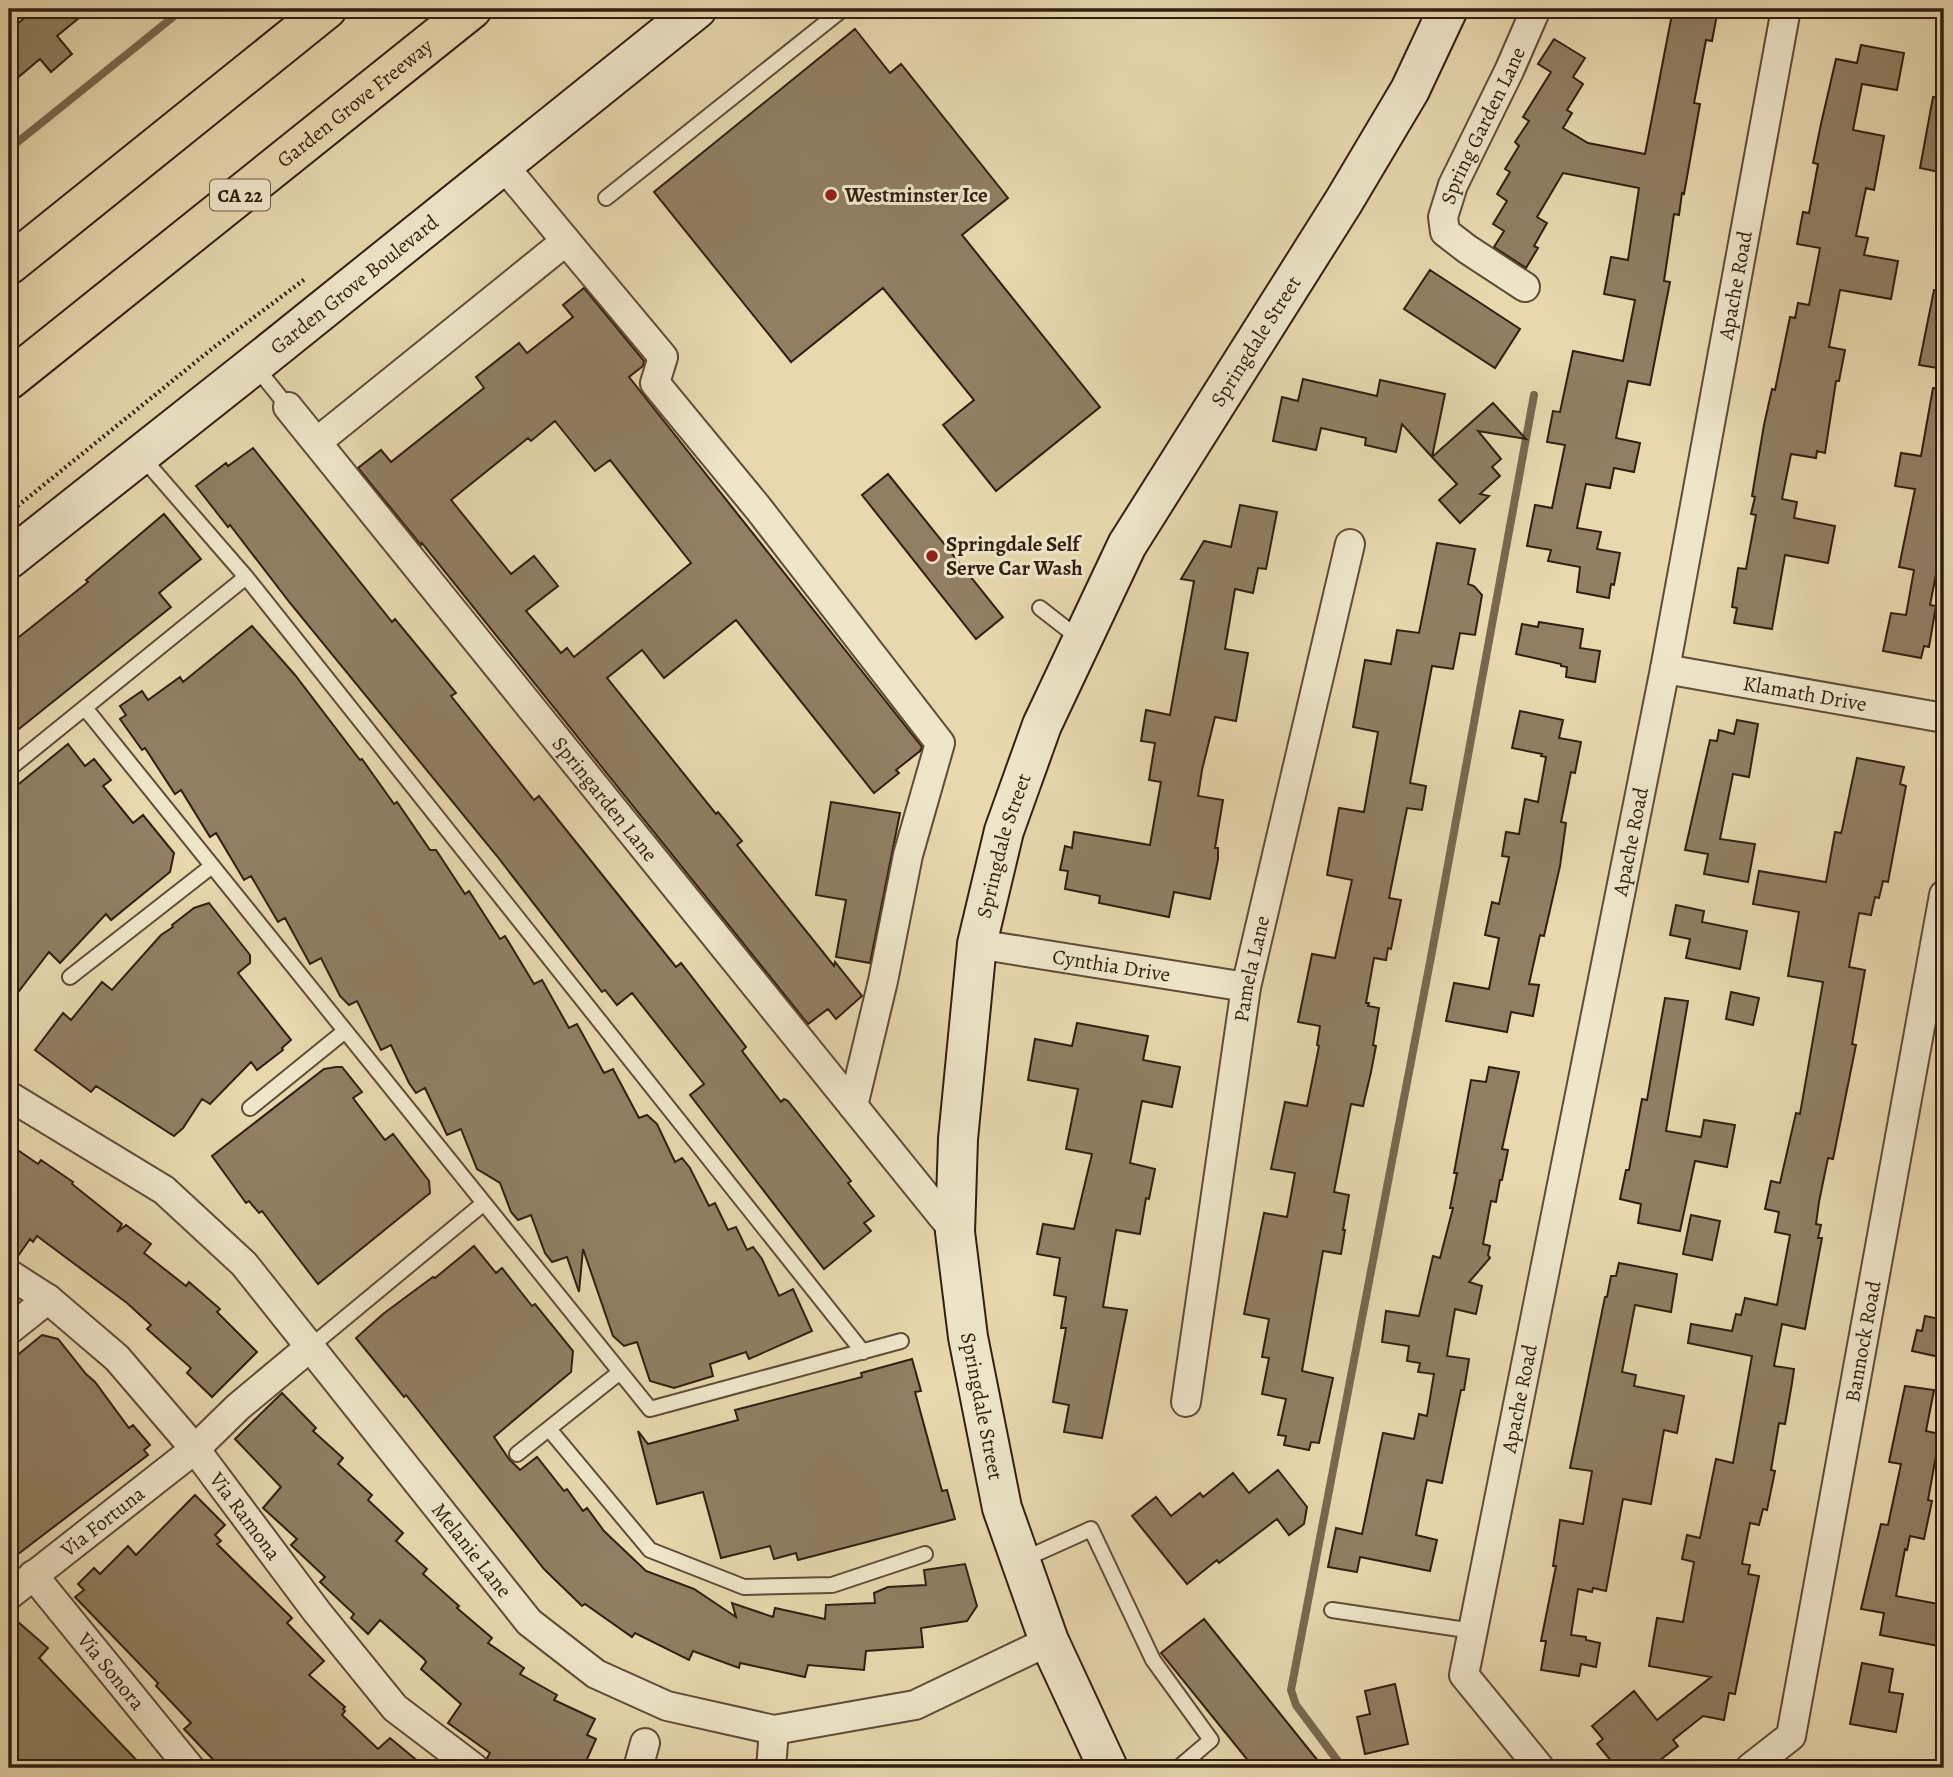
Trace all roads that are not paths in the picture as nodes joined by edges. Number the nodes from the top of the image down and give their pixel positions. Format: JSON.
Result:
{"nodes":[{"id":1,"x":327,"y":9,"type":"edge"},
{"id":2,"x":472,"y":9,"type":"edge"},
{"id":3,"x":697,"y":9,"type":"edge"},
{"id":4,"x":844,"y":9,"type":"edge"},
{"id":5,"x":1448,"y":9,"type":"edge"},
{"id":6,"x":1536,"y":9,"type":"edge"},
{"id":7,"x":1786,"y":9,"type":"edge"},
{"id":8,"x":503,"y":164,"type":"junction"},
{"id":9,"x":606,"y":198,"type":"dead end"},
{"id":10,"x":566,"y":241,"type":"junction"},
{"id":11,"x":9,"y":265,"type":"edge"},
{"id":12,"x":1525,"y":287,"type":"dead end"},
{"id":13,"x":254,"y":365,"type":"junction"},
{"id":14,"x":9,"y":380,"type":"edge"},
{"id":15,"x":288,"y":407,"type":"joint"},
{"id":16,"x":317,"y":442,"type":"junction"},
{"id":17,"x":140,"y":455,"type":"junction"},
{"id":18,"x":1350,"y":544,"type":"dead end"},
{"id":19,"x":9,"y":559,"type":"edge"},
{"id":20,"x":246,"y":578,"type":"junction"},
{"id":21,"x":1040,"y":608,"type":"dead end"},
{"id":22,"x":1082,"y":641,"type":"junction"},
{"id":23,"x":1665,"y":669,"type":"junction"},
{"id":24,"x":85,"y":708,"type":"junction"},
{"id":25,"x":1944,"y":719,"type":"edge"},
{"id":26,"x":9,"y":769,"type":"edge"},
{"id":27,"x":212,"y":866,"type":"junction"},
{"id":28,"x":1944,"y":895,"type":"edge"},
{"id":29,"x":977,"y":944,"type":"junction"},
{"id":30,"x":70,"y":977,"type":"dead end"},
{"id":31,"x":1246,"y":987,"type":"junction"},
{"id":32,"x":345,"y":1031,"type":"junction"},
{"id":33,"x":9,"y":1096,"type":"edge"},
{"id":34,"x":853,"y":1106,"type":"junction"},
{"id":35,"x":250,"y":1108,"type":"dead end"},
{"id":36,"x":484,"y":1203,"type":"junction"},
{"id":37,"x":955,"y":1232,"type":"junction"},
{"id":38,"x":9,"y":1274,"type":"edge"},
{"id":39,"x":48,"y":1299,"type":"junction"},
{"id":40,"x":9,"y":1330,"type":"edge"},
{"id":41,"x":901,"y":1341,"type":"dead end"},
{"id":42,"x":310,"y":1347,"type":"junction"},
{"id":43,"x":863,"y":1352,"type":"junction"},
{"id":44,"x":620,"y":1372,"type":"junction"},
{"id":45,"x":1186,"y":1402,"type":"dead end"},
{"id":46,"x":549,"y":1429,"type":"junction"},
{"id":47,"x":195,"y":1449,"type":"junction"},
{"id":48,"x":517,"y":1454,"type":"dead end"},
{"id":49,"x":925,"y":1554,"type":"dead end"},
{"id":50,"x":1021,"y":1560,"type":"junction"},
{"id":51,"x":33,"y":1575,"type":"junction"},
{"id":52,"x":9,"y":1595,"type":"edge"},
{"id":53,"x":1332,"y":1610,"type":"dead end"},
{"id":54,"x":1473,"y":1631,"type":"junction"},
{"id":55,"x":1049,"y":1641,"type":"junction"},
{"id":56,"x":774,"y":1730,"type":"junction"},
{"id":57,"x":190,"y":1768,"type":"edge"},
{"id":58,"x":474,"y":1768,"type":"edge"},
{"id":59,"x":771,"y":1768,"type":"edge"},
{"id":60,"x":1108,"y":1768,"type":"edge"},
{"id":61,"x":1178,"y":1768,"type":"edge"},
{"id":62,"x":1540,"y":1768,"type":"edge"},
{"id":63,"x":1750,"y":1768,"type":"edge"}],
"edges":[{"from":1,"to":11,"type":"highway"},
{"from":2,"to":14,"type":"highway","name":"Garden Grove Freeway","number":"CA 22"},
{"from":3,"to":8,"type":"main road","name":"Garden Grove Boulevard"},
{"from":4,"to":9,"type":"lane"},
{"from":5,"to":22,"type":"main road","name":"Springdale Street"},
{"from":6,"to":12,"type":"street","name":"Spring Garden Lane"},
{"from":7,"to":23,"type":"street","name":"Apache Road"},
{"from":8,"to":10,"type":"street"},
{"from":8,"to":13,"type":"main road","name":"Garden Grove Boulevard"},
{"from":10,"to":16,"type":"street"},
{"from":10,"to":34,"type":"street"},
{"from":13,"to":15,"type":"lane","name":"Springarden Lane"},
{"from":13,"to":17,"type":"main road","name":"Garden Grove Boulevard"},
{"from":15,"to":16,"type":"street","name":"Springarden Lane"},
{"from":16,"to":34,"type":"street","name":"Springarden Lane"},
{"from":17,"to":19,"type":"main road","name":"Garden Grove Boulevard"},
{"from":17,"to":20,"type":"lane"},
{"from":18,"to":31,"type":"street","name":"Pamela Lane"},
{"from":20,"to":24,"type":"lane"},
{"from":20,"to":43,"type":"lane"},
{"from":21,"to":22,"type":"lane"},
{"from":22,"to":29,"type":"main road","name":"Springdale Street"},
{"from":23,"to":25,"type":"street","name":"Klamath Drive"},
{"from":23,"to":54,"type":"street","name":"Apache Road"},
{"from":24,"to":26,"type":"lane"},
{"from":24,"to":27,"type":"lane"},
{"from":27,"to":30,"type":"lane"},
{"from":27,"to":32,"type":"lane"},
{"from":28,"to":63,"type":"street","name":"Bannock Road"},
{"from":29,"to":31,"type":"street","name":"Cynthia Drive"},
{"from":29,"to":37,"type":"main road","name":"Springdale Street"},
{"from":31,"to":45,"type":"street","name":"Pamela Lane"},
{"from":32,"to":35,"type":"lane"},
{"from":32,"to":36,"type":"lane"},
{"from":33,"to":42,"type":"street","name":"Melanie Lane"},
{"from":34,"to":37,"type":"street","name":"Springarden Lane"},
{"from":36,"to":42,"type":"lane"},
{"from":36,"to":44,"type":"lane"},
{"from":37,"to":50,"type":"main road","name":"Springdale Street"},
{"from":38,"to":39,"type":"street","name":"Via Ramona"},
{"from":39,"to":40,"type":"street"},
{"from":39,"to":47,"type":"street","name":"Via Ramona"},
{"from":41,"to":43,"type":"lane"},
{"from":42,"to":47,"type":"street","name":"Via Fortuna"},
{"from":42,"to":56,"type":"street","name":"Melanie Lane"},
{"from":43,"to":44,"type":"lane"},
{"from":44,"to":46,"type":"lane"},
{"from":46,"to":48,"type":"lane"},
{"from":46,"to":49,"type":"lane"},
{"from":47,"to":51,"type":"street","name":"Via Fortuna"},
{"from":47,"to":58,"type":"street","name":"Via Ramona"},
{"from":50,"to":55,"type":"main road","name":"Springdale Street"},
{"from":50,"to":61,"type":"lane"},
{"from":51,"to":52,"type":"street","name":"Via Fortuna"},
{"from":51,"to":57,"type":"street","name":"Via Sonora"},
{"from":53,"to":54,"type":"lane"},
{"from":54,"to":62,"type":"street","name":"Apache Road"},
{"from":55,"to":56,"type":"street","name":"Melanie Lane"},
{"from":55,"to":60,"type":"main road","name":"Springdale Street"},
{"from":56,"to":59,"type":"street"}]}
